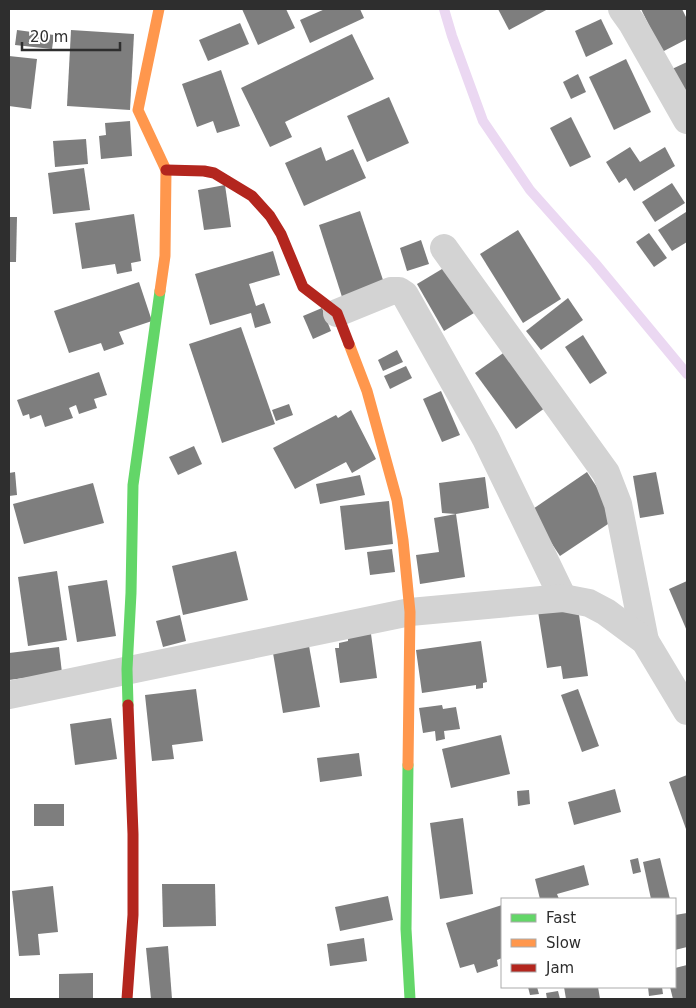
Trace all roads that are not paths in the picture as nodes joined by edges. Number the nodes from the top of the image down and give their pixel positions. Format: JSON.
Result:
{"nodes":[{"id":1,"x":159,"y":9,"type":"edge"},
{"id":2,"x":622,"y":9,"type":"edge"},
{"id":3,"x":687,"y":120,"type":"edge"},
{"id":4,"x":166,"y":170,"type":"junction"},
{"id":5,"x":444,"y":248,"type":"dead end"},
{"id":6,"x":337,"y":313,"type":"junction"},
{"id":7,"x":563,"y":598,"type":"junction"},
{"id":8,"x":410,"y":612,"type":"junction"},
{"id":9,"x":645,"y":641,"type":"junction"},
{"id":10,"x":128,"y":669,"type":"junction"},
{"id":11,"x":9,"y":694,"type":"edge"},
{"id":12,"x":687,"y":711,"type":"edge"},
{"id":13,"x":127,"y":999,"type":"edge"},
{"id":14,"x":410,"y":999,"type":"edge"}],
"edges":[{"from":1,"to":4,"type":"street"},
{"from":2,"to":3,"type":"street"},
{"from":4,"to":6,"type":"street"},
{"from":4,"to":10,"type":"street"},
{"from":5,"to":9,"type":"street"},
{"from":6,"to":7,"type":"street"},
{"from":6,"to":8,"type":"street"},
{"from":7,"to":8,"type":"street"},
{"from":7,"to":9,"type":"street"},
{"from":8,"to":10,"type":"street"},
{"from":8,"to":14,"type":"street"},
{"from":9,"to":12,"type":"street"},
{"from":10,"to":11,"type":"street"},
{"from":10,"to":13,"type":"street"}]}
